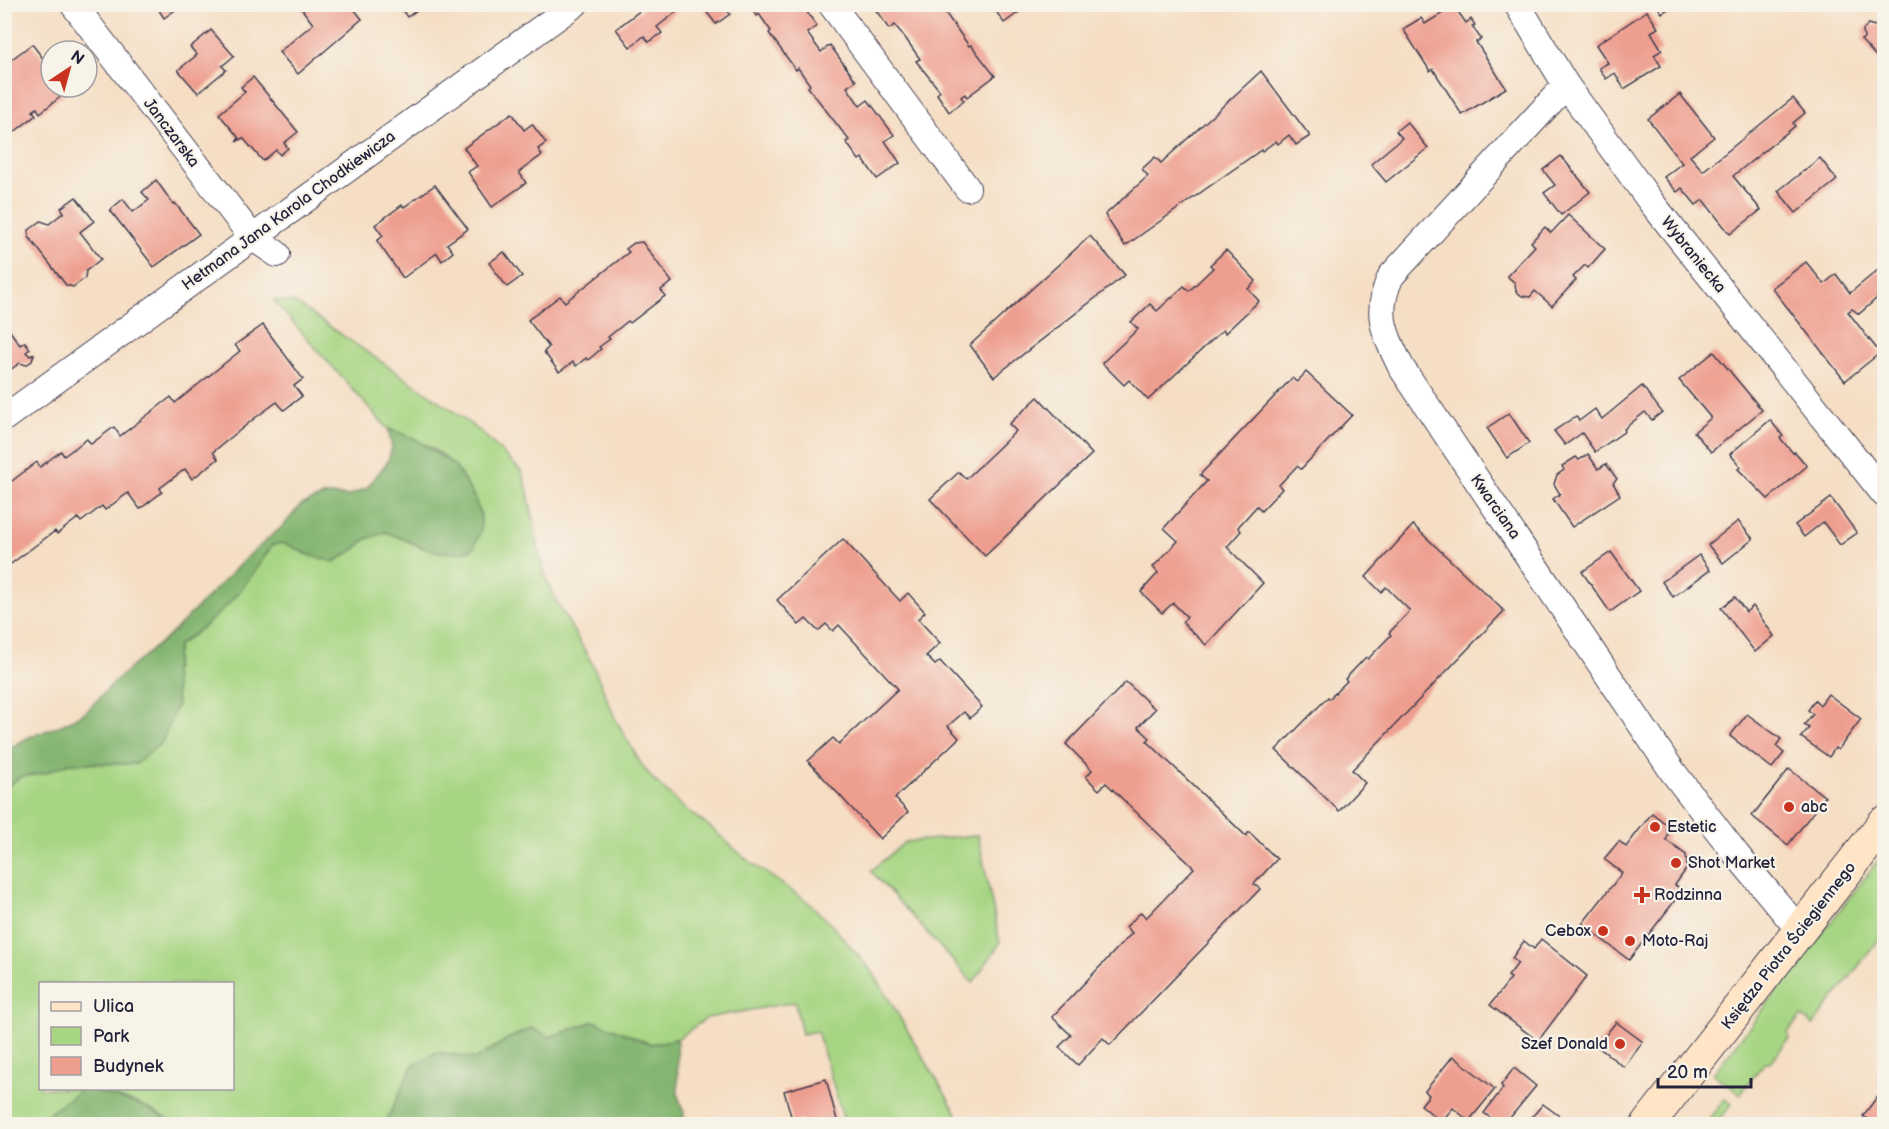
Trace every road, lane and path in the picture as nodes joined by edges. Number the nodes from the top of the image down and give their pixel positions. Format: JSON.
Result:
{"nodes":[{"id":1,"x":73,"y":4,"type":"edge"},
{"id":2,"x":575,"y":4,"type":"edge"},
{"id":3,"x":831,"y":4,"type":"edge"},
{"id":4,"x":1517,"y":4,"type":"edge"},
{"id":5,"x":1566,"y":85,"type":"junction"},
{"id":6,"x":967,"y":188,"type":"dead end"},
{"id":7,"x":252,"y":237,"type":"junction"},
{"id":8,"x":277,"y":254,"type":"dead end"},
{"id":9,"x":4,"y":418,"type":"edge"},
{"id":10,"x":1884,"y":494,"type":"edge"},
{"id":11,"x":1884,"y":823,"type":"edge"},
{"id":12,"x":1801,"y":932,"type":"junction"},
{"id":13,"x":1648,"y":1125,"type":"edge"}],
"edges":[{"from":1,"to":7,"type":"street","name":"Janczarska"},
{"from":2,"to":7,"type":"street","name":"Hetmana Jana Karola Chodkiewicza"},
{"from":3,"to":6,"type":"street"},
{"from":4,"to":5,"type":"street","name":"Wybraniecka"},
{"from":5,"to":10,"type":"street","name":"Wybraniecka"},
{"from":5,"to":12,"type":"street","name":"Kwarciana"},
{"from":7,"to":8,"type":"street","name":"Janczarska"},
{"from":7,"to":9,"type":"street","name":"Hetmana Jana Karola Chodkiewicza"},
{"from":11,"to":12,"type":"street","name":"Księdza Piotra Ściegiennego"},
{"from":12,"to":13,"type":"street","name":"Księdza Piotra Ściegiennego"}]}
